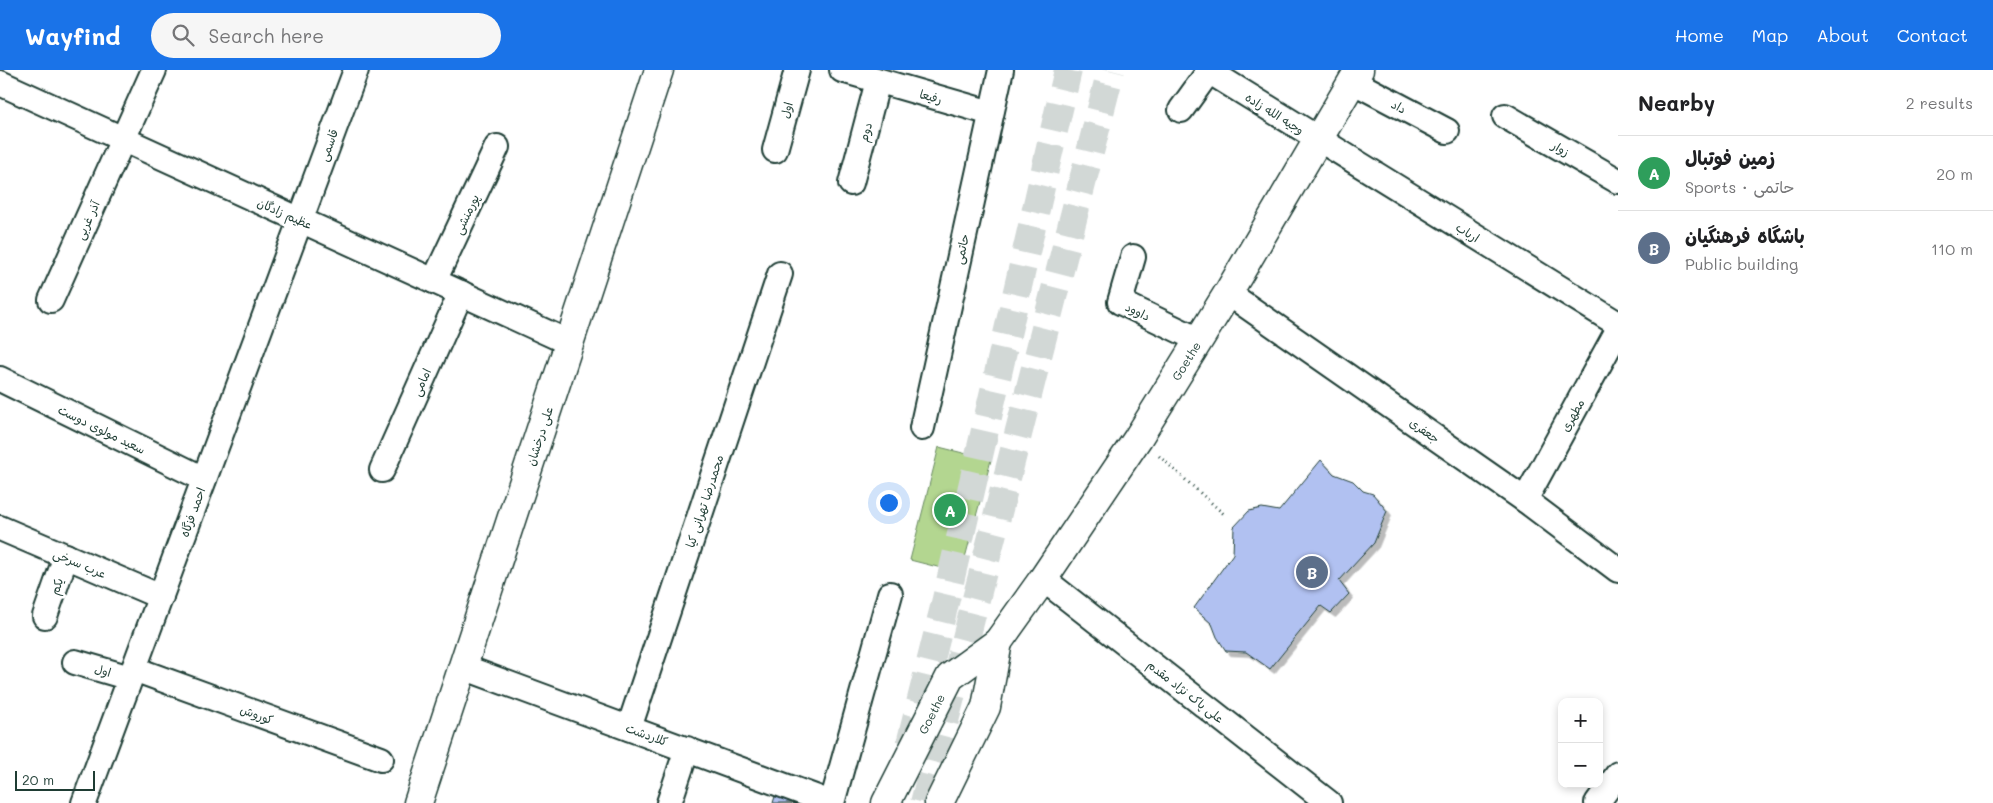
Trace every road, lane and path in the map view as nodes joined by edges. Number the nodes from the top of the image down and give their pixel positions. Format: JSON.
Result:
{"nodes":[{"id":1,"x":154,"y":70,"type":"edge"},
{"id":2,"x":356,"y":70,"type":"edge"},
{"id":3,"x":659,"y":70,"type":"edge"},
{"id":4,"x":797,"y":70,"type":"edge"},
{"id":5,"x":842,"y":70,"type":"edge"},
{"id":6,"x":1001,"y":70,"type":"edge"},
{"id":7,"x":1208,"y":71,"type":"edge"},
{"id":8,"x":1355,"y":76,"type":"edge"},
{"id":9,"x":878,"y":80,"type":"junction"},
{"id":10,"x":0,"y":83,"type":"edge"},
{"id":11,"x":1182,"y":110,"type":"dead end"},
{"id":12,"x":991,"y":114,"type":"junction"},
{"id":13,"x":1505,"y":116,"type":"dead end"},
{"id":14,"x":1447,"y":131,"type":"dead end"},
{"id":15,"x":123,"y":139,"type":"junction"},
{"id":16,"x":1318,"y":140,"type":"junction"},
{"id":17,"x":497,"y":147,"type":"dead end"},
{"id":18,"x":775,"y":150,"type":"dead end"},
{"id":19,"x":1618,"y":181,"type":"edge"},
{"id":20,"x":851,"y":182,"type":"dead end"},
{"id":21,"x":300,"y":220,"type":"junction"},
{"id":22,"x":1134,"y":257,"type":"dead end"},
{"id":23,"x":780,"y":274,"type":"dead end"},
{"id":24,"x":434,"y":281,"type":"junction"},
{"id":25,"x":461,"y":293,"type":"junction"},
{"id":26,"x":1228,"y":293,"type":"junction"},
{"id":27,"x":51,"y":300,"type":"dead end"},
{"id":28,"x":1618,"y":324,"type":"edge"},
{"id":29,"x":1618,"y":330,"type":"edge"},
{"id":30,"x":1199,"y":340,"type":"junction"},
{"id":31,"x":570,"y":343,"type":"junction"},
{"id":32,"x":0,"y":379,"type":"edge"},
{"id":33,"x":922,"y":428,"type":"dead end"},
{"id":34,"x":1138,"y":438,"type":"junction"},
{"id":35,"x":382,"y":470,"type":"dead end"},
{"id":36,"x":204,"y":479,"type":"junction"},
{"id":37,"x":1525,"y":500,"type":"junction"},
{"id":38,"x":1226,"y":516,"type":"dead end"},
{"id":39,"x":0,"y":528,"type":"edge"},
{"id":40,"x":66,"y":556,"type":"junction"},
{"id":41,"x":1618,"y":570,"type":"edge"},
{"id":42,"x":1043,"y":580,"type":"junction"},
{"id":43,"x":890,"y":594,"type":"dead end"},
{"id":44,"x":161,"y":597,"type":"junction"},
{"id":45,"x":45,"y":616,"type":"dead end"},
{"id":46,"x":998,"y":642,"type":"junction"},
{"id":47,"x":75,"y":662,"type":"dead end"},
{"id":48,"x":463,"y":667,"type":"junction"},
{"id":49,"x":132,"y":673,"type":"junction"},
{"id":50,"x":628,"y":728,"type":"junction"},
{"id":51,"x":687,"y":749,"type":"junction"},
{"id":52,"x":381,"y":759,"type":"dead end"},
{"id":53,"x":1618,"y":774,"type":"edge"},
{"id":54,"x":84,"y":803,"type":"edge"},
{"id":55,"x":418,"y":803,"type":"edge"},
{"id":56,"x":669,"y":803,"type":"edge"},
{"id":57,"x":831,"y":803,"type":"edge"},
{"id":58,"x":886,"y":803,"type":"edge"},
{"id":59,"x":939,"y":803,"type":"edge"},
{"id":60,"x":1329,"y":803,"type":"edge"},
{"id":61,"x":1597,"y":803,"type":"edge"}],
"edges":[{"from":1,"to":15,"type":"street","name":"آذر غربی"},
{"from":2,"to":21,"type":"street","name":"قاسمی"},
{"from":3,"to":31,"type":"main road","name":"علی درخشان"},
{"from":4,"to":18,"type":"street","name":"اول"},
{"from":5,"to":9,"type":"street","name":"رفیعا"},
{"from":6,"to":12,"type":"street","name":"حاتمی"},
{"from":7,"to":11,"type":"street"},
{"from":7,"to":16,"type":"street","name":"وجیه الله زاده"},
{"from":8,"to":14,"type":"street","name":"داد"},
{"from":8,"to":16,"type":"main road","name":"Goethe"},
{"from":9,"to":12,"type":"street","name":"رفیعا"},
{"from":9,"to":20,"type":"street","name":"دوم"},
{"from":10,"to":15,"type":"street","name":"عظیم زادگان"},
{"from":12,"to":33,"type":"street","name":"حاتمی"},
{"from":13,"to":19,"type":"street","name":"زوار"},
{"from":15,"to":21,"type":"street","name":"عظیم زادگان"},
{"from":15,"to":27,"type":"street","name":"آذر غربی"},
{"from":16,"to":26,"type":"main road","name":"Goethe"},
{"from":16,"to":28,"type":"street","name":"ارباب"},
{"from":17,"to":24,"type":"street","name":"پورمنشی"},
{"from":21,"to":24,"type":"street","name":"عظیم زادگان"},
{"from":21,"to":36,"type":"street","name":"احمد فزگاه"},
{"from":22,"to":30,"type":"street","name":"داوود"},
{"from":23,"to":50,"type":"street","name":"محمدرضا تهرانی کیا"},
{"from":24,"to":25,"type":"street","name":"عظیم زادگان"},
{"from":25,"to":31,"type":"street","name":"عظیم زادگان"},
{"from":25,"to":35,"type":"street","name":"امامی"},
{"from":26,"to":30,"type":"main road","name":"Goethe"},
{"from":26,"to":37,"type":"street","name":"جعفری"},
{"from":29,"to":37,"type":"street","name":"مطهری"},
{"from":30,"to":34,"type":"main road","name":"Goethe"},
{"from":31,"to":48,"type":"main road","name":"علی درخشان"},
{"from":32,"to":36,"type":"street","name":"سعید مولوی دوست"},
{"from":34,"to":38,"type":"path"},
{"from":34,"to":42,"type":"main road","name":"Goethe"},
{"from":36,"to":44,"type":"street","name":"احمد فزگاه"},
{"from":37,"to":41,"type":"street","name":"جعفری"},
{"from":39,"to":40,"type":"street","name":"عرب سرخی"},
{"from":40,"to":44,"type":"street","name":"عرب سرخی"},
{"from":40,"to":45,"type":"street","name":"یکم"},
{"from":42,"to":46,"type":"main road","name":"Goethe"},
{"from":42,"to":60,"type":"street","name":"علی پاک نژاد مقدم"},
{"from":43,"to":57,"type":"street"},
{"from":44,"to":49,"type":"street","name":"احمد فزگاه"},
{"from":46,"to":58,"type":"main road","name":"Goethe"},
{"from":46,"to":59,"type":"main road","name":"Goethe"},
{"from":47,"to":49,"type":"street","name":"اول"},
{"from":48,"to":50,"type":"street","name":"کلاردشت"},
{"from":48,"to":55,"type":"main road","name":"علی درخشان"},
{"from":49,"to":52,"type":"street","name":"کوروش"},
{"from":49,"to":54,"type":"street","name":"احمد فزگاه"},
{"from":50,"to":51,"type":"street","name":"کلاردشت"},
{"from":51,"to":56,"type":"street"},
{"from":51,"to":57,"type":"street","name":"کلاردشت"},
{"from":53,"to":61,"type":"street"}]}
